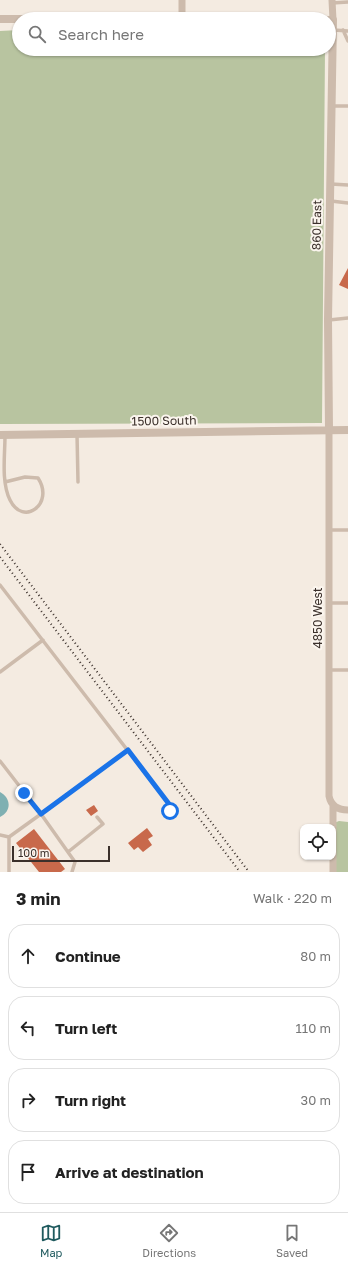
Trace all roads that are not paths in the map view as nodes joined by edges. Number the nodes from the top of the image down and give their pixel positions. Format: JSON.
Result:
{"nodes":[{"id":1,"x":182,"y":0,"type":"edge"},
{"id":2,"x":332,"y":1,"type":"edge"},
{"id":3,"x":348,"y":2,"type":"edge"},
{"id":4,"x":182,"y":12,"type":"edge"},
{"id":5,"x":331,"y":12,"type":"edge"},
{"id":6,"x":0,"y":18,"type":"edge"},
{"id":7,"x":12,"y":18,"type":"edge"},
{"id":8,"x":336,"y":30,"type":"edge"},
{"id":9,"x":343,"y":30,"type":"junction"},
{"id":10,"x":348,"y":31,"type":"edge"},
{"id":11,"x":348,"y":41,"type":"edge"},
{"id":12,"x":332,"y":56,"type":"edge"},
{"id":13,"x":331,"y":106,"type":"junction"},
{"id":14,"x":348,"y":106,"type":"edge"},
{"id":15,"x":330,"y":184,"type":"junction"},
{"id":16,"x":348,"y":185,"type":"edge"},
{"id":17,"x":330,"y":200,"type":"junction"},
{"id":18,"x":348,"y":203,"type":"edge"},
{"id":19,"x":348,"y":318,"type":"edge"},
{"id":20,"x":328,"y":320,"type":"junction"},
{"id":21,"x":329,"y":430,"type":"junction"},
{"id":22,"x":348,"y":430,"type":"edge"},
{"id":23,"x":77,"y":434,"type":"junction"},
{"id":24,"x":2,"y":435,"type":"edge"},
{"id":25,"x":5,"y":482,"type":"junction"},
{"id":26,"x":78,"y":482,"type":"dead end"},
{"id":27,"x":329,"y":530,"type":"junction"},
{"id":28,"x":348,"y":530,"type":"edge"},
{"id":29,"x":0,"y":585,"type":"edge"},
{"id":30,"x":329,"y":603,"type":"junction"},
{"id":31,"x":348,"y":603,"type":"edge"},
{"id":32,"x":43,"y":640,"type":"junction"},
{"id":33,"x":329,"y":670,"type":"junction"},
{"id":34,"x":348,"y":670,"type":"edge"},
{"id":35,"x":0,"y":672,"type":"edge"},
{"id":36,"x":128,"y":750,"type":"junction"},
{"id":37,"x":0,"y":761,"type":"edge"},
{"id":38,"x":333,"y":805,"type":"junction"},
{"id":39,"x":348,"y":810,"type":"edge"},
{"id":40,"x":170,"y":811,"type":"dead end"},
{"id":41,"x":41,"y":814,"type":"junction"},
{"id":42,"x":97,"y":816,"type":"dead end"},
{"id":43,"x":0,"y":835,"type":"edge"},
{"id":44,"x":9,"y":837,"type":"junction"},
{"id":45,"x":68,"y":852,"type":"junction"},
{"id":46,"x":9,"y":872,"type":"edge"},
{"id":47,"x":72,"y":872,"type":"edge"},
{"id":48,"x":333,"y":872,"type":"edge"}],
"edges":[{"from":1,"to":4,"type":"street"},
{"from":2,"to":3,"type":"lane"},
{"from":2,"to":5,"type":"street"},
{"from":6,"to":7,"type":"street"},
{"from":8,"to":9,"type":"lane"},
{"from":9,"to":10,"type":"lane"},
{"from":9,"to":11,"type":"lane"},
{"from":12,"to":13,"type":"street","name":"860 East"},
{"from":13,"to":14,"type":"lane"},
{"from":13,"to":15,"type":"street","name":"860 East"},
{"from":15,"to":16,"type":"lane"},
{"from":15,"to":17,"type":"street","name":"860 East"},
{"from":17,"to":18,"type":"lane"},
{"from":17,"to":20,"type":"street","name":"860 East"},
{"from":19,"to":20,"type":"lane"},
{"from":20,"to":21,"type":"street","name":"860 East"},
{"from":21,"to":22,"type":"street","name":"1500 South"},
{"from":21,"to":23,"type":"street","name":"1500 South"},
{"from":21,"to":27,"type":"street","name":"4850 West"},
{"from":23,"to":24,"type":"street","name":"1500 South"},
{"from":23,"to":26,"type":"lane"},
{"from":24,"to":25,"type":"lane"},
{"from":25,"to":25,"type":"lane"},
{"from":27,"to":28,"type":"lane"},
{"from":27,"to":30,"type":"street","name":"4850 West"},
{"from":29,"to":32,"type":"lane"},
{"from":30,"to":31,"type":"lane"},
{"from":30,"to":33,"type":"street","name":"4850 West"},
{"from":32,"to":35,"type":"lane"},
{"from":32,"to":36,"type":"lane"},
{"from":33,"to":34,"type":"lane"},
{"from":33,"to":38,"type":"street","name":"4850 West"},
{"from":36,"to":40,"type":"lane"},
{"from":36,"to":41,"type":"lane"},
{"from":37,"to":41,"type":"lane"},
{"from":38,"to":39,"type":"street"},
{"from":38,"to":48,"type":"street","name":"4850 West"},
{"from":41,"to":44,"type":"lane"},
{"from":41,"to":45,"type":"lane"},
{"from":42,"to":45,"type":"lane"},
{"from":43,"to":44,"type":"lane"},
{"from":44,"to":46,"type":"lane"},
{"from":45,"to":47,"type":"lane"}]}
